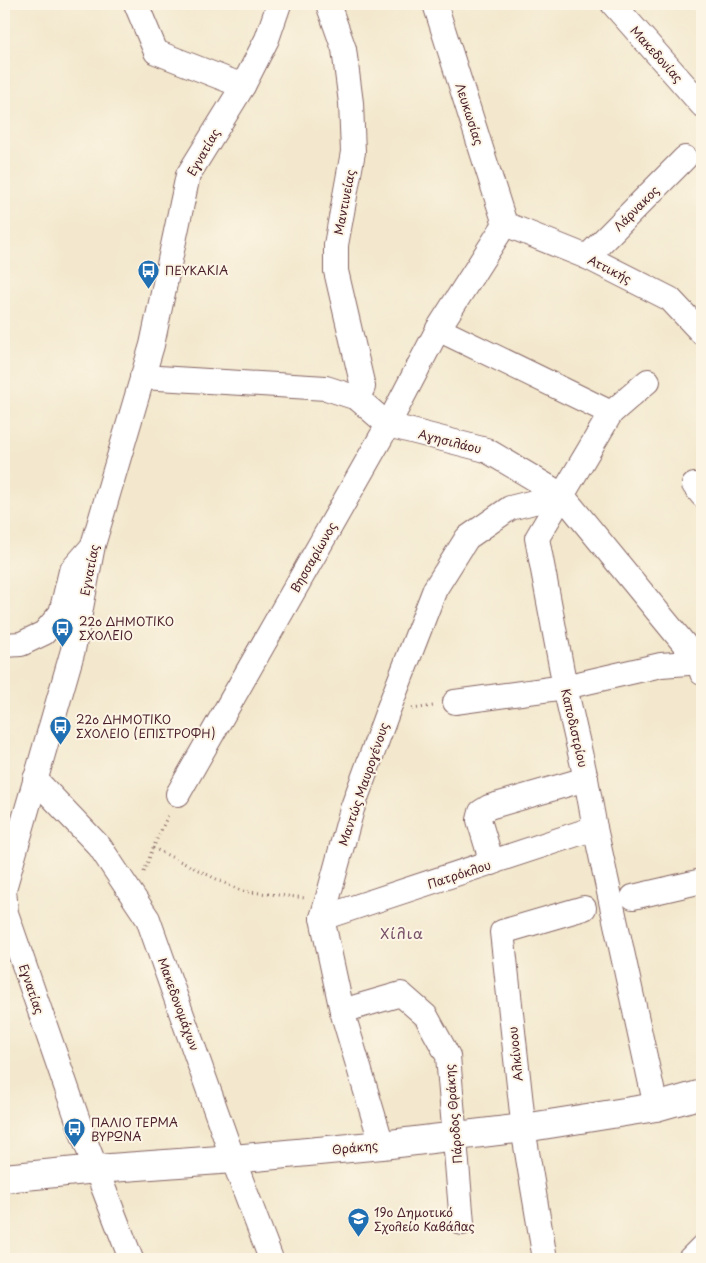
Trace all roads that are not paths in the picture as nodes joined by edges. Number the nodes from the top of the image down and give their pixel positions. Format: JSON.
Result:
{"nodes":[{"id":1,"x":136,"y":4,"type":"edge"},
{"id":2,"x":279,"y":4,"type":"edge"},
{"id":3,"x":328,"y":4,"type":"edge"},
{"id":4,"x":435,"y":4,"type":"edge"},
{"id":5,"x":622,"y":7,"type":"edge"},
{"id":6,"x":243,"y":86,"type":"junction"},
{"id":7,"x":702,"y":104,"type":"edge"},
{"id":8,"x":685,"y":158,"type":"dead end"},
{"id":9,"x":505,"y":224,"type":"junction"},
{"id":10,"x":587,"y":257,"type":"junction"},
{"id":11,"x":438,"y":329,"type":"junction"},
{"id":12,"x":702,"y":333,"type":"edge"},
{"id":13,"x":142,"y":377,"type":"junction"},
{"id":14,"x":648,"y":381,"type":"dead end"},
{"id":15,"x":357,"y":398,"type":"junction"},
{"id":16,"x":611,"y":413,"type":"junction"},
{"id":17,"x":388,"y":425,"type":"junction"},
{"id":18,"x":562,"y":495,"type":"junction"},
{"id":19,"x":93,"y":545,"type":"junction"},
{"id":20,"x":4,"y":644,"type":"edge"},
{"id":21,"x":701,"y":666,"type":"edge"},
{"id":22,"x":565,"y":687,"type":"junction"},
{"id":23,"x":455,"y":702,"type":"road end"},
{"id":24,"x":586,"y":779,"type":"junction"},
{"id":25,"x":35,"y":780,"type":"junction"},
{"id":26,"x":178,"y":794,"type":"road end"},
{"id":27,"x":595,"y":828,"type":"junction"},
{"id":28,"x":492,"y":863,"type":"junction"},
{"id":29,"x":702,"y":881,"type":"edge"},
{"id":30,"x":633,"y":896,"type":"dead end"},
{"id":31,"x":584,"y":908,"type":"dead end"},
{"id":32,"x":324,"y":910,"type":"junction"},
{"id":33,"x":342,"y":1011,"type":"junction"},
{"id":34,"x":702,"y":1094,"type":"edge"},
{"id":35,"x":656,"y":1108,"type":"junction"},
{"id":36,"x":524,"y":1128,"type":"junction"},
{"id":37,"x":455,"y":1136,"type":"junction"},
{"id":38,"x":382,"y":1145,"type":"junction"},
{"id":39,"x":233,"y":1159,"type":"junction"},
{"id":40,"x":97,"y":1169,"type":"junction"},
{"id":41,"x":4,"y":1178,"type":"edge"},
{"id":42,"x":462,"y":1223,"type":"dead end"},
{"id":43,"x":702,"y":1247,"type":"edge"},
{"id":44,"x":130,"y":1259,"type":"edge"},
{"id":45,"x":271,"y":1259,"type":"edge"},
{"id":46,"x":545,"y":1259,"type":"edge"},
{"id":47,"x":690,"y":1259,"type":"edge"}],
"edges":[{"from":1,"to":6,"type":"street"},
{"from":2,"to":6,"type":"street","name":"Εγνατίας"},
{"from":3,"to":15,"type":"street","name":"Μαντινείας"},
{"from":4,"to":9,"type":"street","name":"Λευκωσίας"},
{"from":5,"to":7,"type":"street","name":"Μακεδονίας"},
{"from":6,"to":13,"type":"street","name":"Εγνατίας"},
{"from":8,"to":10,"type":"street","name":"Λάρνακος"},
{"from":9,"to":10,"type":"street","name":"Αττικής"},
{"from":9,"to":11,"type":"street","name":"Βησσαρίωνος"},
{"from":10,"to":12,"type":"street","name":"Αττικής"},
{"from":11,"to":16,"type":"street"},
{"from":11,"to":17,"type":"street","name":"Βησσαρίωνος"},
{"from":13,"to":15,"type":"street","name":"Αγησιλάου"},
{"from":13,"to":19,"type":"street","name":"Εγνατίας"},
{"from":14,"to":16,"type":"street","name":"Καποδιστρίου"},
{"from":15,"to":17,"type":"street","name":"Αγησιλάου"},
{"from":16,"to":18,"type":"street","name":"Καποδιστρίου"},
{"from":17,"to":18,"type":"street","name":"Αγησιλάου"},
{"from":17,"to":26,"type":"street","name":"Βησσαρίωνος"},
{"from":18,"to":21,"type":"street","name":"Αγησιλάου"},
{"from":18,"to":22,"type":"street","name":"Καποδιστρίου"},
{"from":18,"to":32,"type":"street","name":"Μαντώς Μαυρογένους"},
{"from":19,"to":20,"type":"street"},
{"from":19,"to":25,"type":"street","name":"Εγνατίας"},
{"from":21,"to":22,"type":"street"},
{"from":22,"to":23,"type":"street"},
{"from":22,"to":24,"type":"street","name":"Καποδιστρίου"},
{"from":24,"to":27,"type":"street","name":"Καποδιστρίου"},
{"from":24,"to":28,"type":"street"},
{"from":25,"to":39,"type":"street","name":"Μακεδονομάχων"},
{"from":25,"to":40,"type":"street","name":"Εγνατίας"},
{"from":27,"to":28,"type":"street","name":"Πατρόκλου"},
{"from":27,"to":35,"type":"street","name":"Καποδιστρίου"},
{"from":28,"to":32,"type":"street","name":"Πατρόκλου"},
{"from":29,"to":30,"type":"street"},
{"from":31,"to":36,"type":"street","name":"Αλκίνοου"},
{"from":32,"to":33,"type":"street","name":"Μαντώς Μαυρογένους"},
{"from":33,"to":37,"type":"street","name":"Πάροδος Θράκης"},
{"from":33,"to":38,"type":"street","name":"Μαντώς Μαυρογένους"},
{"from":34,"to":35,"type":"street","name":"Θράκης"},
{"from":35,"to":36,"type":"street","name":"Θράκης"},
{"from":36,"to":37,"type":"street","name":"Θράκης"},
{"from":36,"to":46,"type":"street","name":"Αλκίνοου"},
{"from":37,"to":38,"type":"street","name":"Θράκης"},
{"from":37,"to":42,"type":"street","name":"Πάροδος Θράκης"},
{"from":38,"to":39,"type":"street","name":"Θράκης"},
{"from":39,"to":40,"type":"street","name":"Θράκης"},
{"from":39,"to":45,"type":"street","name":"Μακεδονομάχων"},
{"from":40,"to":41,"type":"street","name":"Θράκης"},
{"from":40,"to":44,"type":"street","name":"Εγνατίας"},
{"from":43,"to":47,"type":"street"}]}
